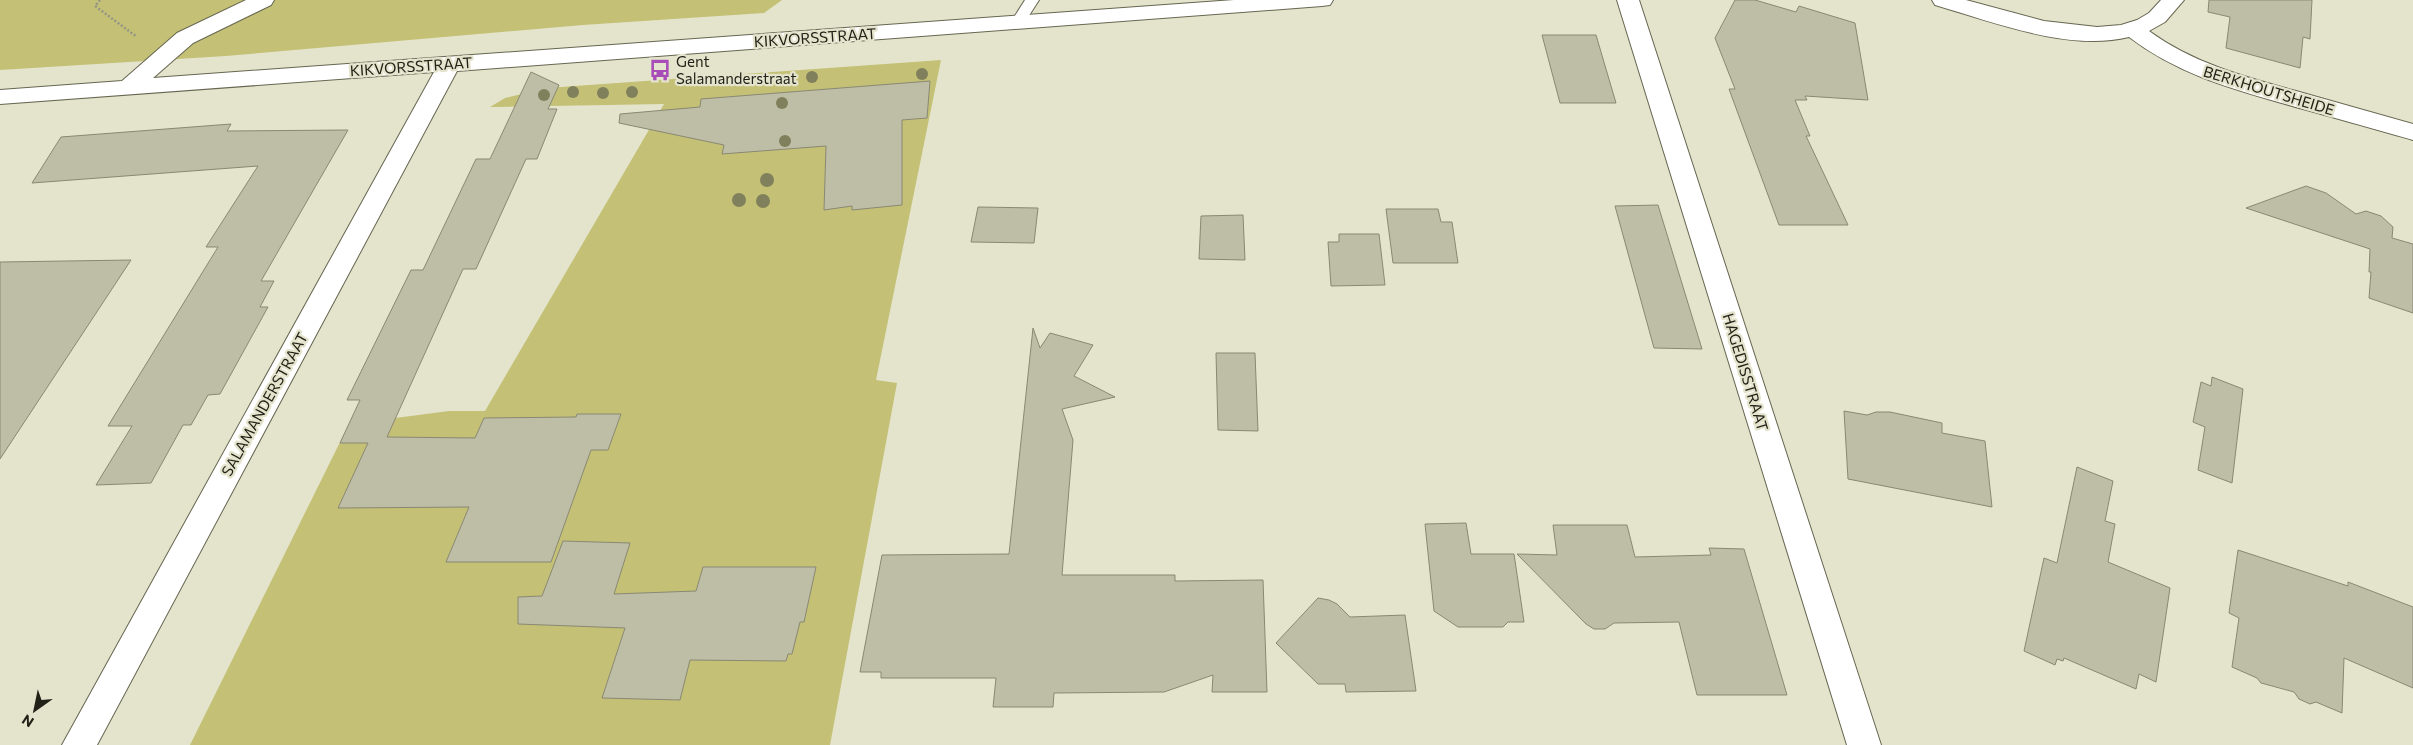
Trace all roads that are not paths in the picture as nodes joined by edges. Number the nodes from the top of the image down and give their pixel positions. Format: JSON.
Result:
{"nodes":[{"id":1,"x":263,"y":0,"type":"edge"},
{"id":2,"x":1032,"y":0,"type":"edge"},
{"id":3,"x":1322,"y":0,"type":"edge"},
{"id":4,"x":1628,"y":0,"type":"edge"},
{"id":5,"x":1943,"y":0,"type":"edge"},
{"id":6,"x":2173,"y":0,"type":"edge"},
{"id":7,"x":1018,"y":22,"type":"junction"},
{"id":8,"x":2133,"y":29,"type":"junction"},
{"id":9,"x":450,"y":64,"type":"junction"},
{"id":10,"x":128,"y":88,"type":"junction"},
{"id":11,"x":0,"y":97,"type":"edge"},
{"id":12,"x":2413,"y":132,"type":"edge"},
{"id":13,"x":79,"y":745,"type":"edge"},
{"id":14,"x":1864,"y":745,"type":"edge"}],
"edges":[{"from":1,"to":10,"type":"street"},
{"from":2,"to":7,"type":"lane"},
{"from":3,"to":7,"type":"street","name":"KIKVORSSTRAAT"},
{"from":4,"to":14,"type":"street","name":"HAGEDISSTRAAT"},
{"from":5,"to":8,"type":"street"},
{"from":6,"to":8,"type":"street"},
{"from":7,"to":9,"type":"street","name":"KIKVORSSTRAAT"},
{"from":8,"to":12,"type":"street","name":"BERKHOUTSHEIDE"},
{"from":9,"to":10,"type":"street","name":"KIKVORSSTRAAT"},
{"from":9,"to":13,"type":"street","name":"SALAMANDERSTRAAT"},
{"from":10,"to":11,"type":"street","name":"KIKVORSSTRAAT"}]}
